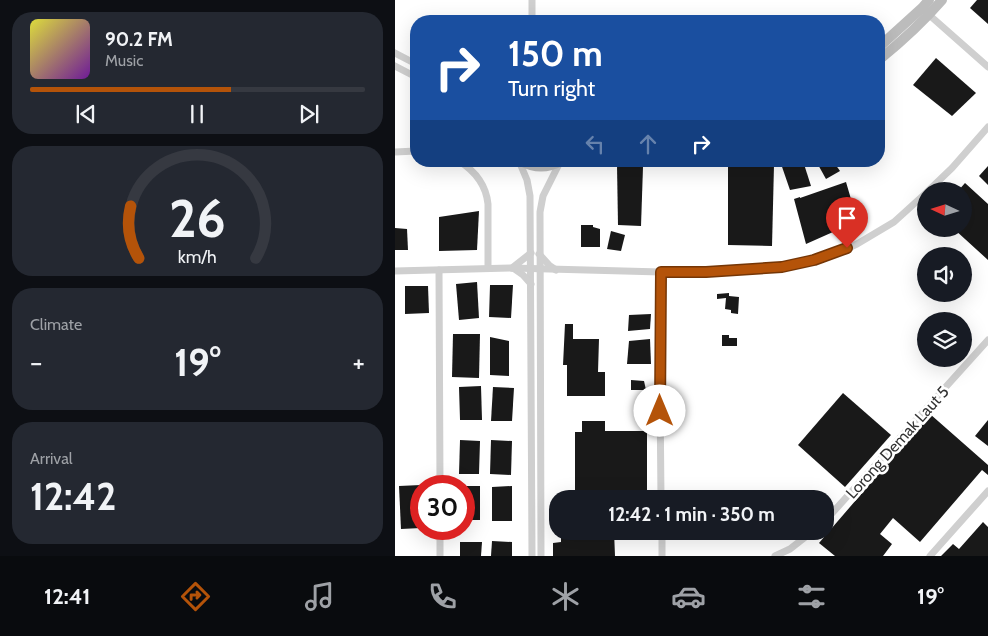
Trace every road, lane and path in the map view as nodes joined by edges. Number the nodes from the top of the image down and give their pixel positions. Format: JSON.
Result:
{"nodes":[{"id":1,"x":533,"y":0,"type":"edge"},
{"id":2,"x":942,"y":0,"type":"edge"},
{"id":3,"x":926,"y":7,"type":"edge"},
{"id":4,"x":532,"y":15,"type":"edge"},
{"id":5,"x":885,"y":42,"type":"edge"},
{"id":6,"x":395,"y":53,"type":"edge"},
{"id":7,"x":885,"y":55,"type":"edge"},
{"id":8,"x":410,"y":61,"type":"edge"},
{"id":9,"x":395,"y":66,"type":"edge"},
{"id":10,"x":988,"y":68,"type":"edge"},
{"id":11,"x":410,"y":74,"type":"edge"},
{"id":12,"x":988,"y":127,"type":"edge"},
{"id":13,"x":410,"y":151,"type":"edge"},
{"id":14,"x":395,"y":152,"type":"edge"},
{"id":15,"x":467,"y":167,"type":"edge"},
{"id":16,"x":522,"y":167,"type":"edge"},
{"id":17,"x":558,"y":167,"type":"edge"},
{"id":18,"x":937,"y":182,"type":"edge"},
{"id":19,"x":917,"y":201,"type":"edge"},
{"id":20,"x":531,"y":253,"type":"junction"},
{"id":21,"x":539,"y":254,"type":"junction"},
{"id":22,"x":488,"y":268,"type":"junction"},
{"id":23,"x":512,"y":268,"type":"junction"},
{"id":24,"x":531,"y":268,"type":"junction"},
{"id":25,"x":539,"y":269,"type":"junction"},
{"id":26,"x":439,"y":270,"type":"junction"},
{"id":27,"x":557,"y":270,"type":"junction"},
{"id":28,"x":395,"y":271,"type":"edge"},
{"id":29,"x":661,"y":272,"type":"junction"},
{"id":30,"x":539,"y":282,"type":"junction"},
{"id":31,"x":531,"y":285,"type":"junction"},
{"id":32,"x":988,"y":340,"type":"edge"},
{"id":33,"x":440,"y":475,"type":"edge"},
{"id":34,"x":661,"y":490,"type":"edge"},
{"id":35,"x":988,"y":491,"type":"edge"},
{"id":36,"x":834,"y":511,"type":"edge"},
{"id":37,"x":440,"y":540,"type":"edge"},
{"id":38,"x":662,"y":540,"type":"edge"},
{"id":39,"x":802,"y":540,"type":"edge"},
{"id":40,"x":440,"y":556,"type":"edge"},
{"id":41,"x":532,"y":556,"type":"edge"},
{"id":42,"x":541,"y":556,"type":"edge"},
{"id":43,"x":662,"y":556,"type":"edge"},
{"id":44,"x":775,"y":556,"type":"edge"},
{"id":45,"x":930,"y":556,"type":"edge"}],
"edges":[{"from":1,"to":4,"type":"street"},
{"from":2,"to":3,"type":"main road"},
{"from":3,"to":5,"type":"main road"},
{"from":3,"to":7,"type":"main road"},
{"from":3,"to":10,"type":"street"},
{"from":6,"to":8,"type":"street"},
{"from":9,"to":11,"type":"street"},
{"from":12,"to":18,"type":"street"},
{"from":13,"to":14,"type":"street"},
{"from":15,"to":22,"type":"street"},
{"from":16,"to":20,"type":"street"},
{"from":17,"to":21,"type":"street"},
{"from":19,"to":29,"type":"street"},
{"from":20,"to":23,"type":"street"},
{"from":20,"to":24,"type":"street"},
{"from":21,"to":25,"type":"street"},
{"from":21,"to":27,"type":"street"},
{"from":22,"to":23,"type":"street"},
{"from":22,"to":26,"type":"street"},
{"from":23,"to":24,"type":"street"},
{"from":23,"to":31,"type":"street"},
{"from":24,"to":25,"type":"street"},
{"from":24,"to":31,"type":"street"},
{"from":25,"to":27,"type":"street"},
{"from":25,"to":30,"type":"street"},
{"from":26,"to":28,"type":"street"},
{"from":26,"to":33,"type":"street"},
{"from":27,"to":29,"type":"street"},
{"from":27,"to":30,"type":"street"},
{"from":29,"to":34,"type":"street"},
{"from":30,"to":42,"type":"street"},
{"from":31,"to":41,"type":"street"},
{"from":32,"to":36,"type":"street","name":"Lorong Demak Laut 5"},
{"from":35,"to":45,"type":"street"},
{"from":37,"to":40,"type":"street"},
{"from":38,"to":43,"type":"street"},
{"from":39,"to":44,"type":"street"}]}
